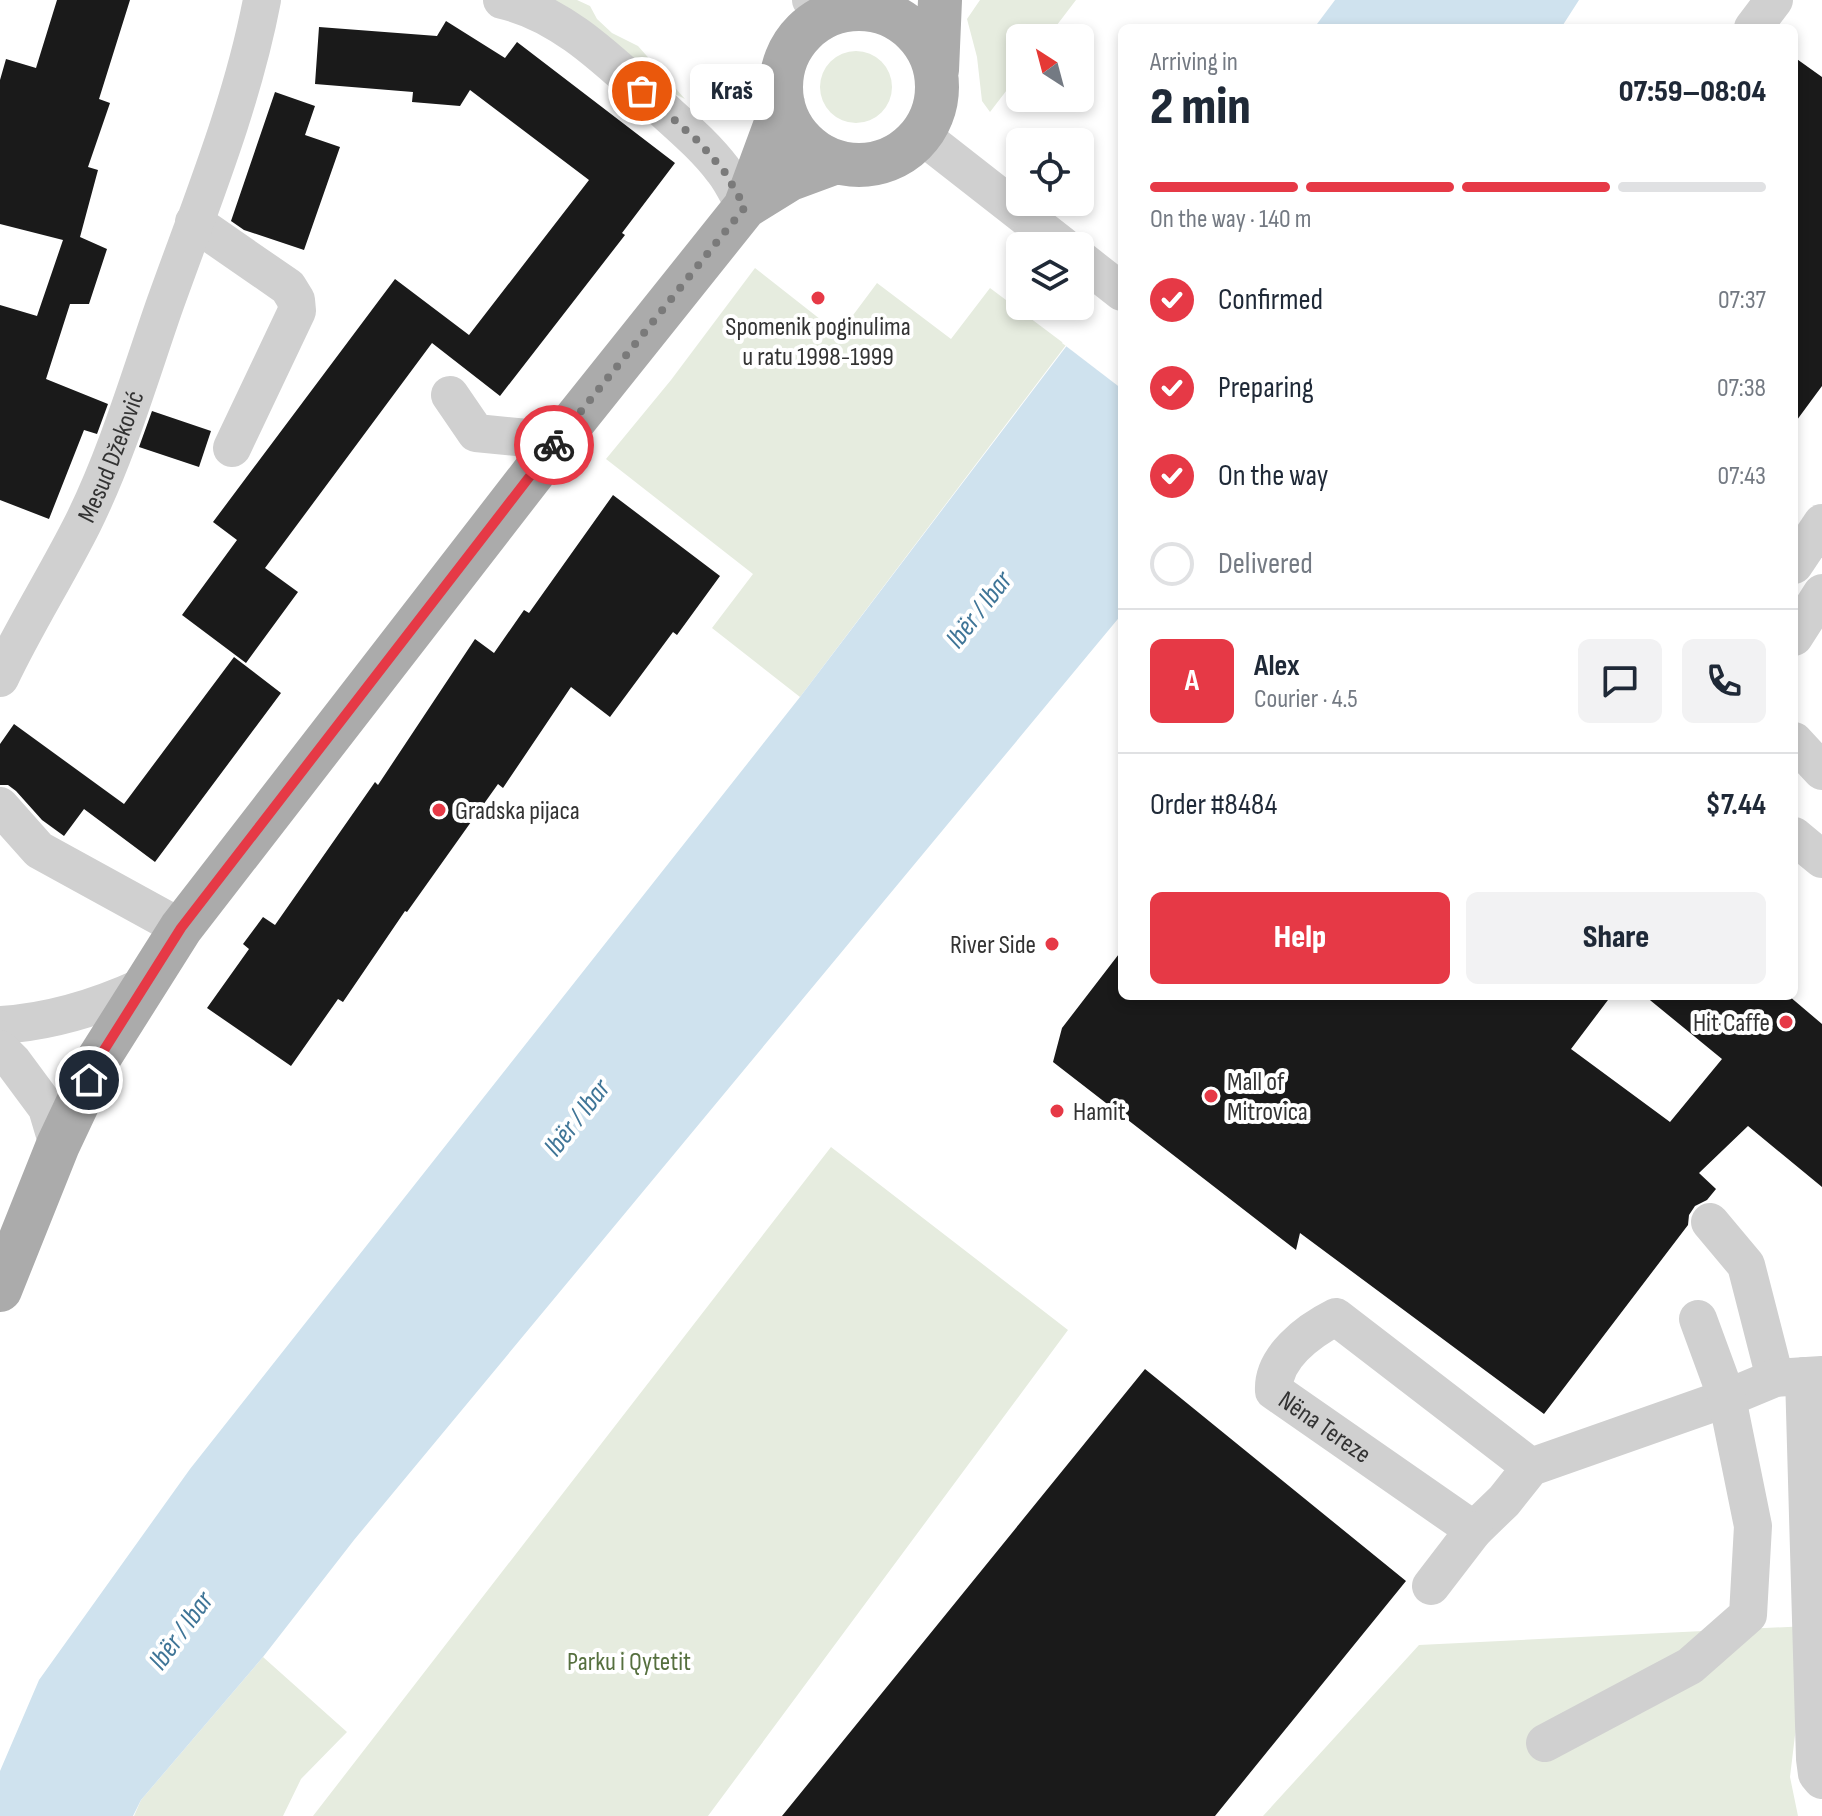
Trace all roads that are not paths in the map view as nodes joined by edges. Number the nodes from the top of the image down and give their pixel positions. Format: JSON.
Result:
{"nodes":[{"id":1,"x":262,"y":0,"type":"edge"},
{"id":2,"x":502,"y":0,"type":"edge"},
{"id":3,"x":940,"y":0,"type":"edge"},
{"id":4,"x":1774,"y":0,"type":"edge"},
{"id":5,"x":842,"y":6,"type":"edge"},
{"id":6,"x":1756,"y":24,"type":"edge"},
{"id":7,"x":937,"y":72,"type":"junction"},
{"id":8,"x":783,"y":104,"type":"junction"},
{"id":9,"x":921,"y":135,"type":"junction"},
{"id":10,"x":836,"y":162,"type":"junction"},
{"id":11,"x":745,"y":207,"type":"junction"},
{"id":12,"x":194,"y":222,"type":"junction"},
{"id":13,"x":1045,"y":232,"type":"edge"},
{"id":14,"x":1094,"y":270,"type":"edge"},
{"id":15,"x":1118,"y":289,"type":"edge"},
{"id":16,"x":450,"y":395,"type":"dead end"},
{"id":17,"x":558,"y":441,"type":"junction"},
{"id":18,"x":232,"y":448,"type":"dead end"},
{"id":19,"x":1822,"y":523,"type":"edge"},
{"id":20,"x":1798,"y":559,"type":"edge"},
{"id":21,"x":1822,"y":593,"type":"edge"},
{"id":22,"x":1798,"y":631,"type":"edge"},
{"id":23,"x":0,"y":678,"type":"edge"},
{"id":24,"x":1798,"y":745,"type":"edge"},
{"id":25,"x":1822,"y":771,"type":"edge"},
{"id":26,"x":0,"y":806,"type":"edge"},
{"id":27,"x":1798,"y":839,"type":"edge"},
{"id":28,"x":1822,"y":859,"type":"edge"},
{"id":29,"x":181,"y":928,"type":"junction"},
{"id":30,"x":142,"y":987,"type":"junction"},
{"id":31,"x":0,"y":1025,"type":"edge"},
{"id":32,"x":0,"y":1049,"type":"edge"},
{"id":33,"x":58,"y":1145,"type":"junction"},
{"id":34,"x":1710,"y":1222,"type":"dead end"},
{"id":35,"x":0,"y":1290,"type":"edge"},
{"id":36,"x":1698,"y":1319,"type":"dead end"},
{"id":37,"x":1800,"y":1376,"type":"edge"},
{"id":38,"x":1727,"y":1398,"type":"junction"},
{"id":39,"x":1531,"y":1467,"type":"junction"},
{"id":40,"x":1474,"y":1530,"type":"junction"},
{"id":41,"x":1431,"y":1586,"type":"dead end"},
{"id":42,"x":1545,"y":1743,"type":"dead end"},
{"id":43,"x":1822,"y":1780,"type":"edge"}],
"edges":[{"from":1,"to":12,"type":"street","name":"Mesud Džeković"},
{"from":2,"to":11,"type":"street"},
{"from":3,"to":7,"type":"main road"},
{"from":4,"to":6,"type":"street"},
{"from":5,"to":7,"type":"main road"},
{"from":5,"to":8,"type":"main road"},
{"from":7,"to":9,"type":"main road"},
{"from":8,"to":10,"type":"main road"},
{"from":8,"to":11,"type":"main road"},
{"from":9,"to":10,"type":"main road"},
{"from":9,"to":13,"type":"street"},
{"from":10,"to":11,"type":"main road"},
{"from":11,"to":17,"type":"main road"},
{"from":12,"to":18,"type":"street"},
{"from":12,"to":23,"type":"street","name":"Mesud Džeković"},
{"from":14,"to":15,"type":"street"},
{"from":16,"to":17,"type":"street"},
{"from":17,"to":29,"type":"main road"},
{"from":19,"to":20,"type":"street"},
{"from":21,"to":22,"type":"street"},
{"from":24,"to":25,"type":"street"},
{"from":26,"to":29,"type":"street"},
{"from":27,"to":28,"type":"street"},
{"from":29,"to":30,"type":"main road"},
{"from":30,"to":31,"type":"street"},
{"from":30,"to":33,"type":"main road"},
{"from":32,"to":33,"type":"street"},
{"from":33,"to":35,"type":"main road"},
{"from":34,"to":37,"type":"street"},
{"from":36,"to":38,"type":"street"},
{"from":37,"to":38,"type":"street"},
{"from":37,"to":43,"type":"street"},
{"from":38,"to":39,"type":"street"},
{"from":38,"to":42,"type":"street"},
{"from":39,"to":40,"type":"street"},
{"from":39,"to":40,"type":"street","name":"Nëna Tereze"},
{"from":40,"to":41,"type":"street"}]}
